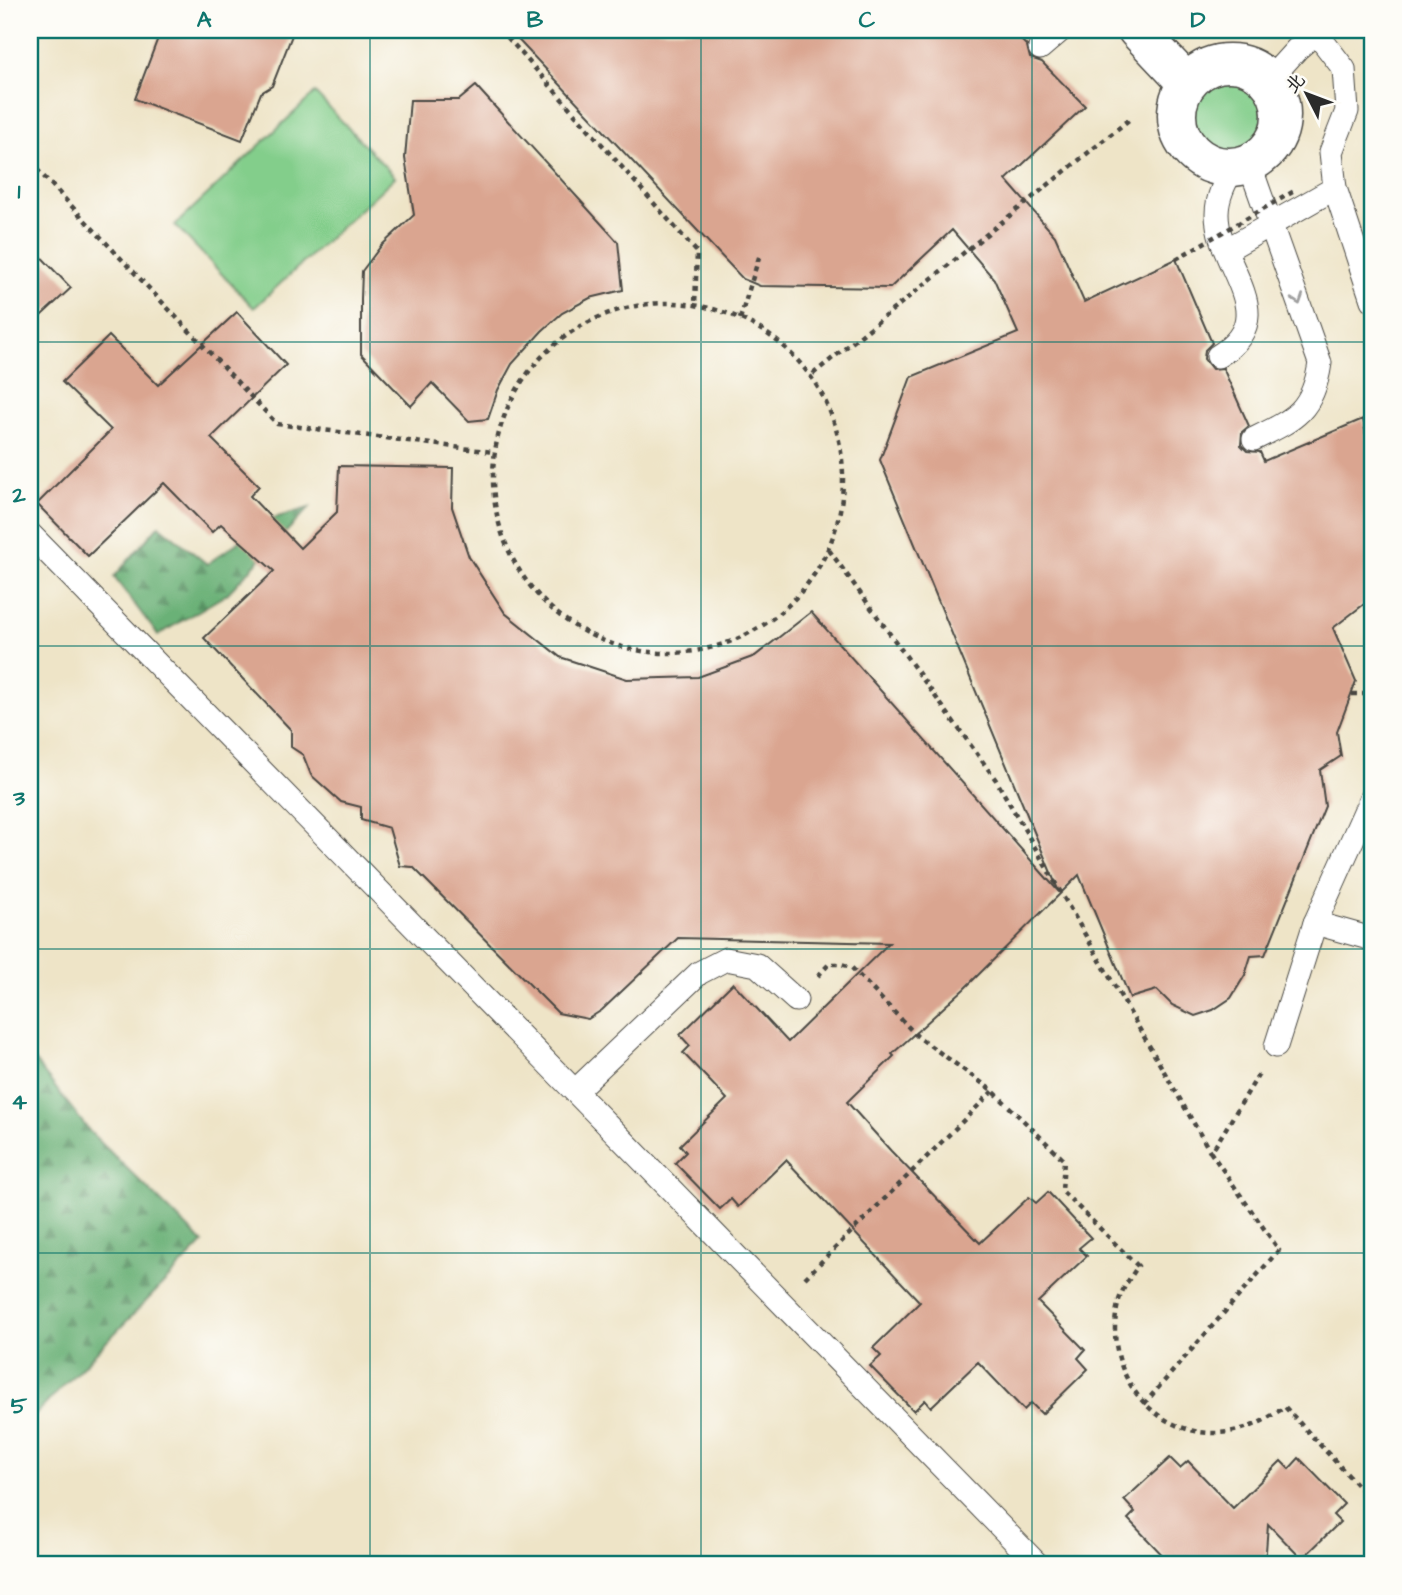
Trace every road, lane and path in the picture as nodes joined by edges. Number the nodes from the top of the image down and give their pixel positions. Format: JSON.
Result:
{"nodes":[{"id":1,"x":500,"y":30,"type":"edge"},
{"id":2,"x":1061,"y":30,"type":"edge"},
{"id":3,"x":1137,"y":30,"type":"edge"},
{"id":4,"x":1316,"y":31,"type":"edge"},
{"id":5,"x":1040,"y":48,"type":"dead end"},
{"id":6,"x":1269,"y":80,"type":"junction"},
{"id":7,"x":1187,"y":83,"type":"junction"},
{"id":8,"x":1130,"y":119,"type":"dead end"},
{"id":9,"x":30,"y":162,"type":"edge"},
{"id":10,"x":1241,"y":165,"type":"junction"},
{"id":11,"x":1335,"y":188,"type":"junction"},
{"id":12,"x":1296,"y":190,"type":"dead end"},
{"id":13,"x":1274,"y":230,"type":"junction"},
{"id":14,"x":1226,"y":250,"type":"junction"},
{"id":15,"x":760,"y":254,"type":"dead end"},
{"id":16,"x":1176,"y":259,"type":"dead end"},
{"id":17,"x":1372,"y":300,"type":"edge"},
{"id":18,"x":695,"y":305,"type":"junction"},
{"id":19,"x":740,"y":319,"type":"junction"},
{"id":20,"x":1218,"y":356,"type":"dead end"},
{"id":21,"x":813,"y":374,"type":"junction"},
{"id":22,"x":1254,"y":439,"type":"dead end"},
{"id":23,"x":493,"y":452,"type":"junction"},
{"id":24,"x":30,"y":534,"type":"edge"},
{"id":25,"x":829,"y":550,"type":"junction"},
{"id":26,"x":1352,"y":694,"type":"dead end"},
{"id":27,"x":1372,"y":694,"type":"edge"},
{"id":28,"x":1372,"y":796,"type":"edge"},
{"id":29,"x":1315,"y":923,"type":"junction"},
{"id":30,"x":1372,"y":939,"type":"edge"},
{"id":31,"x":796,"y":1000,"type":"joint"},
{"id":32,"x":1276,"y":1046,"type":"joint"},
{"id":33,"x":575,"y":1091,"type":"junction"},
{"id":34,"x":993,"y":1091,"type":"junction"},
{"id":35,"x":1211,"y":1153,"type":"junction"},
{"id":36,"x":780,"y":1301,"type":"junction"},
{"id":37,"x":1144,"y":1404,"type":"junction"},
{"id":38,"x":1372,"y":1501,"type":"edge"},
{"id":39,"x":1038,"y":1565,"type":"edge"}],
"edges":[{"from":1,"to":18,"type":"path"},
{"from":2,"to":5,"type":"lane"},
{"from":3,"to":7,"type":"street"},
{"from":4,"to":6,"type":"lane"},
{"from":4,"to":11,"type":"lane"},
{"from":6,"to":7,"type":"street"},
{"from":6,"to":10,"type":"street"},
{"from":7,"to":10,"type":"street"},
{"from":8,"to":21,"type":"path"},
{"from":9,"to":23,"type":"path"},
{"from":10,"to":13,"type":"lane"},
{"from":10,"to":14,"type":"lane"},
{"from":11,"to":13,"type":"lane"},
{"from":11,"to":17,"type":"lane"},
{"from":12,"to":16,"type":"path","bridge":true},
{"from":13,"to":14,"type":"lane"},
{"from":13,"to":22,"type":"lane","one_way":true},
{"from":14,"to":20,"type":"lane"},
{"from":15,"to":19,"type":"path"},
{"from":18,"to":19,"type":"path"},
{"from":18,"to":23,"type":"path"},
{"from":19,"to":21,"type":"path"},
{"from":21,"to":25,"type":"path"},
{"from":23,"to":25,"type":"path"},
{"from":24,"to":33,"type":"lane"},
{"from":25,"to":35,"type":"path"},
{"from":26,"to":27,"type":"path"},
{"from":28,"to":29,"type":"lane"},
{"from":29,"to":30,"type":"lane"},
{"from":29,"to":32,"type":"lane"},
{"from":31,"to":33,"type":"lane"},
{"from":31,"to":34,"type":"path"},
{"from":32,"to":35,"type":"path"},
{"from":33,"to":36,"type":"lane"},
{"from":34,"to":36,"type":"path"},
{"from":34,"to":37,"type":"path"},
{"from":35,"to":37,"type":"path"},
{"from":36,"to":39,"type":"lane"},
{"from":37,"to":38,"type":"path"}]}
